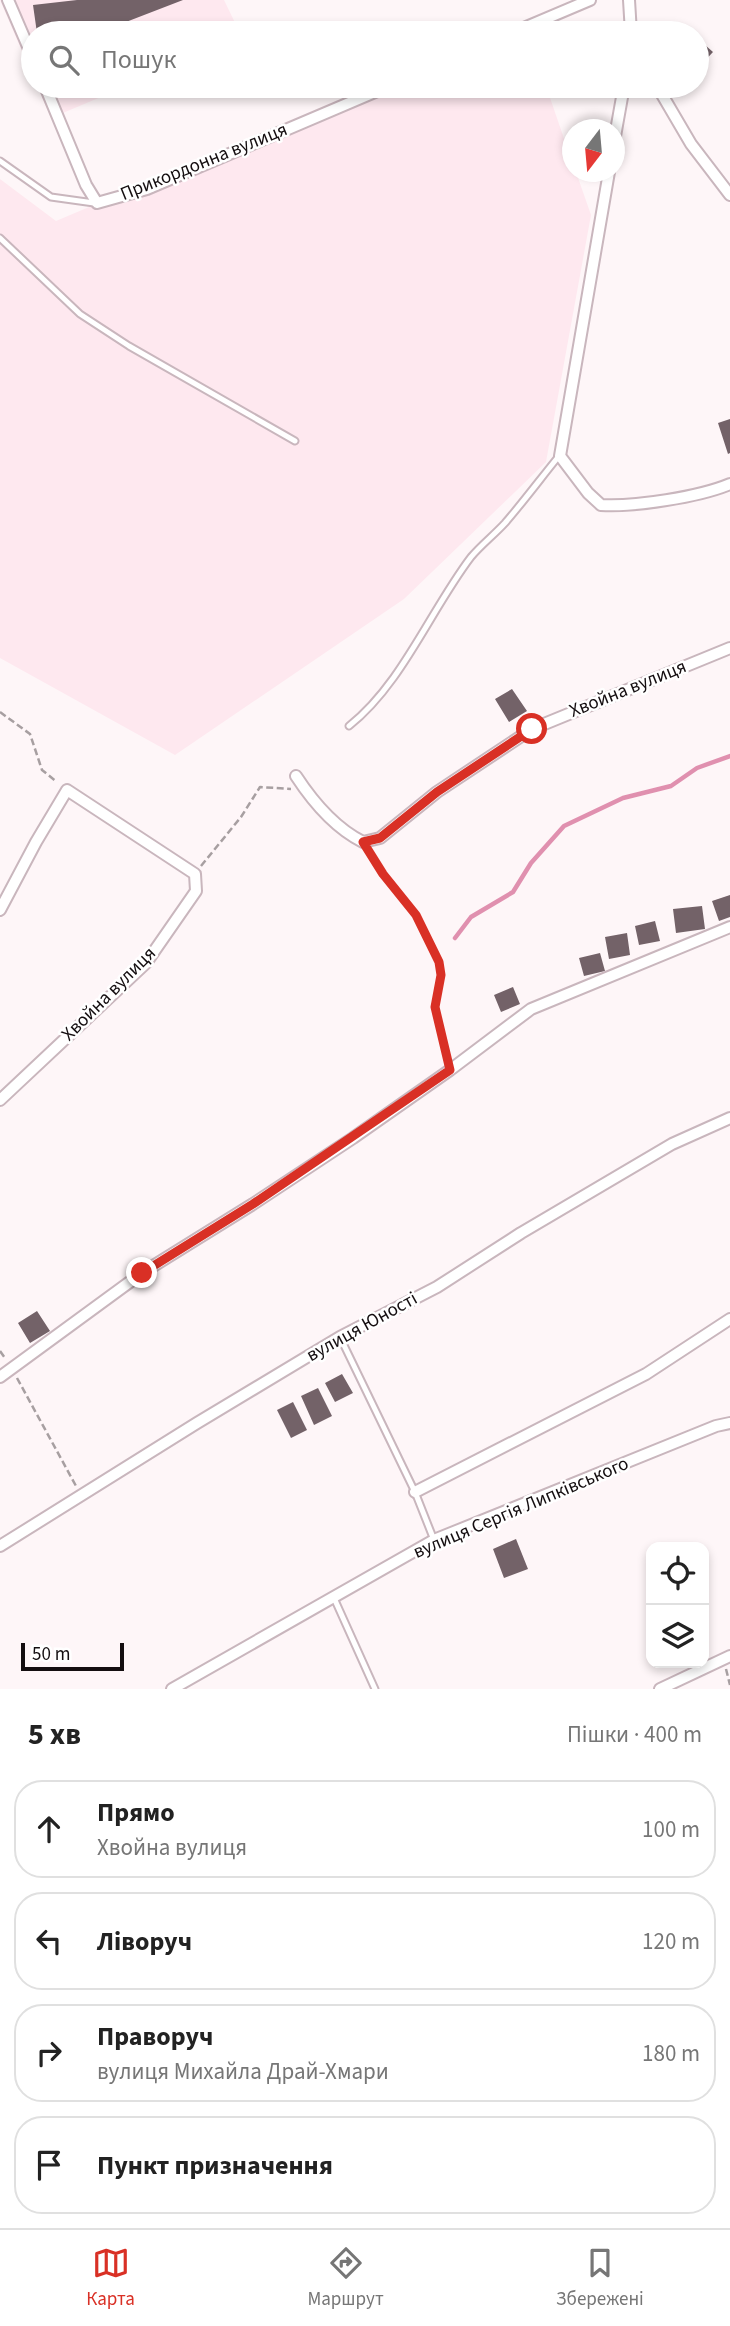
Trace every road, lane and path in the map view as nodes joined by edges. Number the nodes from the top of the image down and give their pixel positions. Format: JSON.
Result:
{"nodes":[{"id":1,"x":8,"y":0,"type":"edge"},
{"id":2,"x":590,"y":0,"type":"edge"},
{"id":3,"x":629,"y":0,"type":"edge"},
{"id":4,"x":540,"y":21,"type":"edge"},
{"id":5,"x":630,"y":21,"type":"edge"},
{"id":6,"x":21,"y":30,"type":"edge"},
{"id":7,"x":50,"y":98,"type":"edge"},
{"id":8,"x":361,"y":98,"type":"edge"},
{"id":9,"x":622,"y":98,"type":"edge"},
{"id":10,"x":664,"y":98,"type":"edge"},
{"id":11,"x":618,"y":119,"type":"edge"},
{"id":12,"x":0,"y":160,"type":"edge"},
{"id":13,"x":607,"y":182,"type":"edge"},
{"id":14,"x":730,"y":195,"type":"edge"},
{"id":15,"x":97,"y":203,"type":"junction"},
{"id":16,"x":0,"y":239,"type":"edge"},
{"id":17,"x":295,"y":441,"type":"dead end"},
{"id":18,"x":559,"y":456,"type":"junction"},
{"id":19,"x":730,"y":484,"type":"edge"},
{"id":20,"x":730,"y":648,"type":"edge"},
{"id":21,"x":0,"y":712,"type":"edge"},
{"id":22,"x":349,"y":726,"type":"dead end"},
{"id":23,"x":296,"y":776,"type":"dead end"},
{"id":24,"x":67,"y":790,"type":"junction"},
{"id":25,"x":307,"y":794,"type":"junction"},
{"id":26,"x":363,"y":842,"type":"junction"},
{"id":27,"x":195,"y":874,"type":"junction"},
{"id":28,"x":0,"y":911,"type":"edge"},
{"id":29,"x":730,"y":927,"type":"edge"},
{"id":30,"x":450,"y":1070,"type":"junction"},
{"id":31,"x":0,"y":1100,"type":"edge"},
{"id":32,"x":730,"y":1118,"type":"edge"},
{"id":33,"x":730,"y":1318,"type":"edge"},
{"id":34,"x":340,"y":1337,"type":"junction"},
{"id":35,"x":0,"y":1351,"type":"edge"},
{"id":36,"x":12,"y":1368,"type":"junction"},
{"id":37,"x":0,"y":1377,"type":"edge"},
{"id":38,"x":730,"y":1423,"type":"edge"},
{"id":39,"x":415,"y":1492,"type":"junction"},
{"id":40,"x":80,"y":1496,"type":"junction"},
{"id":41,"x":434,"y":1540,"type":"junction"},
{"id":42,"x":0,"y":1546,"type":"edge"},
{"id":43,"x":334,"y":1598,"type":"junction"},
{"id":44,"x":730,"y":1656,"type":"edge"},
{"id":45,"x":172,"y":1689,"type":"edge"},
{"id":46,"x":375,"y":1689,"type":"edge"},
{"id":47,"x":660,"y":1689,"type":"edge"}],
"edges":[{"from":1,"to":6,"type":"street"},
{"from":2,"to":4,"type":"street"},
{"from":3,"to":5,"type":"street"},
{"from":7,"to":15,"type":"street","name":"Прикордонна вулиця"},
{"from":8,"to":15,"type":"street","name":"Прикордонна вулиця"},
{"from":9,"to":11,"type":"street"},
{"from":10,"to":14,"type":"street"},
{"from":12,"to":15,"type":"lane"},
{"from":13,"to":18,"type":"street"},
{"from":16,"to":17,"type":"lane"},
{"from":18,"to":19,"type":"street"},
{"from":18,"to":22,"type":"lane"},
{"from":20,"to":26,"type":"street","name":"Хвойна вулиця"},
{"from":21,"to":24,"type":"path"},
{"from":23,"to":25,"type":"street"},
{"from":24,"to":27,"type":"street"},
{"from":24,"to":28,"type":"street"},
{"from":25,"to":26,"type":"street"},
{"from":25,"to":27,"type":"path"},
{"from":26,"to":30,"type":"path"},
{"from":27,"to":31,"type":"street","name":"Хвойна вулиця"},
{"from":29,"to":30,"type":"street"},
{"from":30,"to":36,"type":"street"},
{"from":32,"to":34,"type":"street","name":"вулиця Юності"},
{"from":33,"to":39,"type":"street"},
{"from":34,"to":39,"type":"lane"},
{"from":34,"to":40,"type":"street","name":"вулиця Юності"},
{"from":35,"to":36,"type":"path"},
{"from":36,"to":37,"type":"street"},
{"from":36,"to":40,"type":"path"},
{"from":38,"to":41,"type":"street","name":"вулиця Сергія Липківського"},
{"from":39,"to":41,"type":"lane"},
{"from":40,"to":42,"type":"street","name":"вулиця Юності"},
{"from":41,"to":43,"type":"street","name":"вулиця Сергія Липківського"},
{"from":43,"to":45,"type":"street","name":"вулиця Сергія Липківського"},
{"from":43,"to":46,"type":"lane"},
{"from":44,"to":47,"type":"street"}]}
